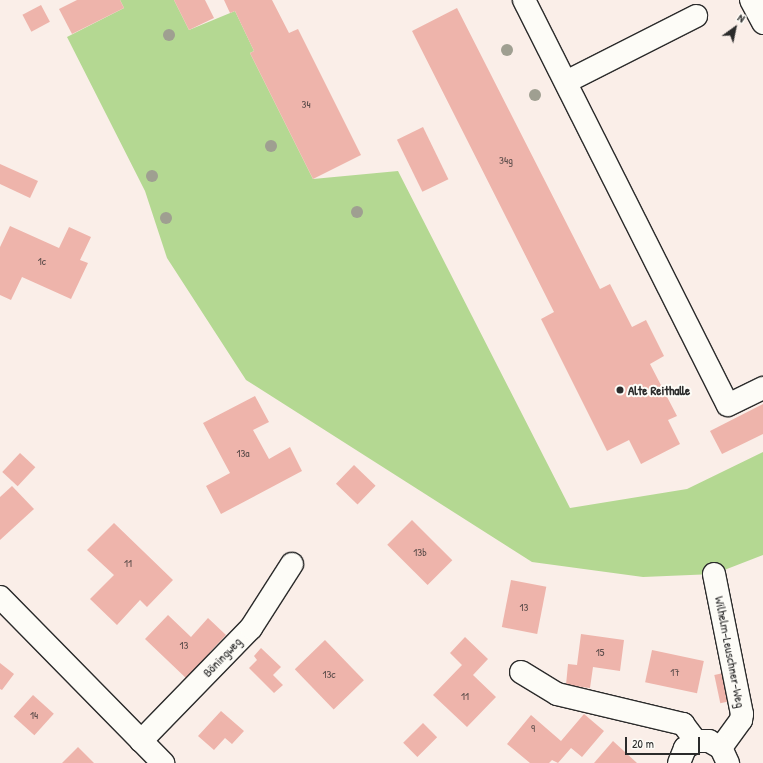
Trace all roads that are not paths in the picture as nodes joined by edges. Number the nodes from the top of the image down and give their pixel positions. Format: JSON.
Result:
{"nodes":[{"id":1,"x":524,"y":0,"type":"edge"},
{"id":2,"x":751,"y":0,"type":"edge"},
{"id":3,"x":696,"y":16,"type":"dead end"},
{"id":4,"x":763,"y":23,"type":"edge"},
{"id":5,"x":566,"y":82,"type":"junction"},
{"id":6,"x":763,"y":388,"type":"edge"},
{"id":7,"x":292,"y":564,"type":"dead end"},
{"id":8,"x":714,"y":574,"type":"dead end"},
{"id":9,"x":0,"y":597,"type":"edge"},
{"id":10,"x":521,"y":672,"type":"dead end"},
{"id":11,"x":141,"y":741,"type":"junction"},
{"id":12,"x":696,"y":741,"type":"junction"},
{"id":13,"x":724,"y":755,"type":"edge"},
{"id":14,"x":163,"y":763,"type":"edge"},
{"id":15,"x":679,"y":763,"type":"edge"}],
"edges":[{"from":1,"to":5,"type":"street"},
{"from":2,"to":4,"type":"street"},
{"from":3,"to":5,"type":"street"},
{"from":5,"to":6,"type":"street"},
{"from":7,"to":11,"type":"street","name":"Böningweg"},
{"from":8,"to":13,"type":"street","name":"Wilhelm-Leuschner-Weg"},
{"from":9,"to":11,"type":"street"},
{"from":10,"to":12,"type":"street"},
{"from":11,"to":14,"type":"street"},
{"from":12,"to":13,"type":"street","name":"Wilhelm-Leuschner-Weg"},
{"from":12,"to":15,"type":"street"}]}
